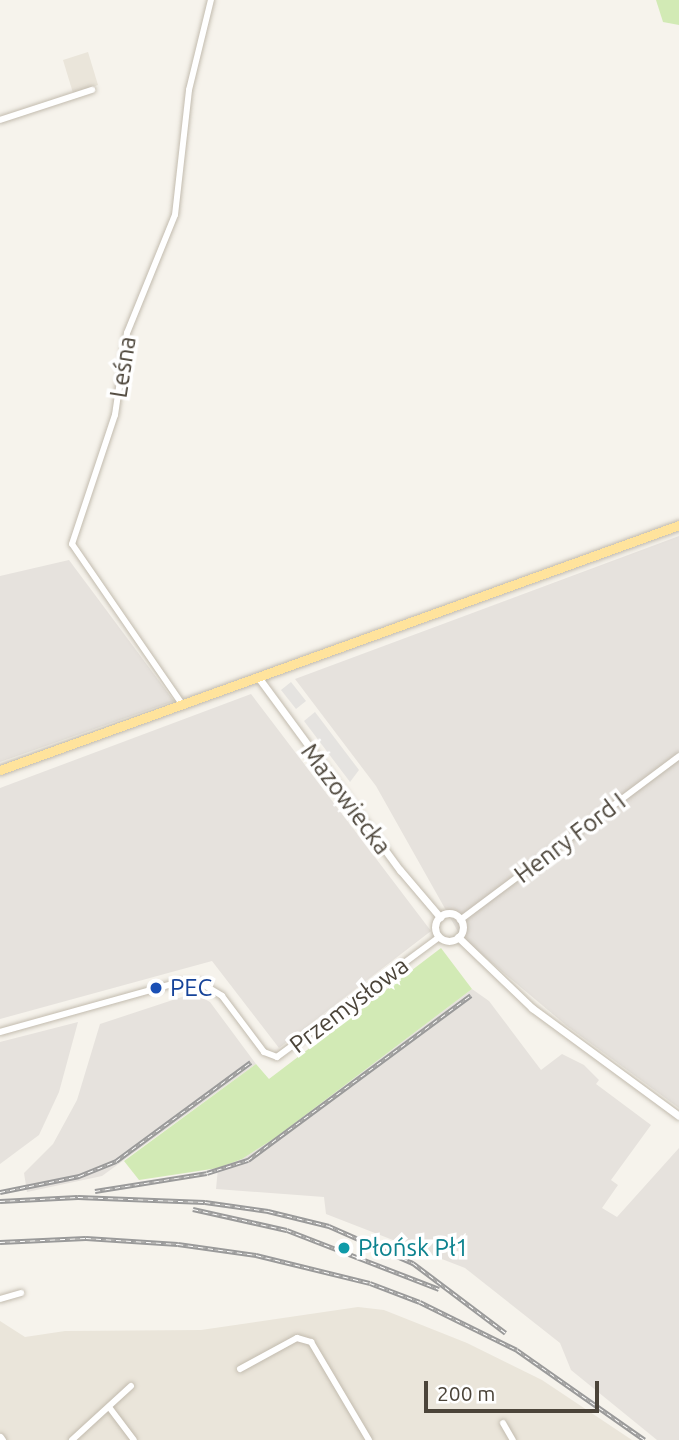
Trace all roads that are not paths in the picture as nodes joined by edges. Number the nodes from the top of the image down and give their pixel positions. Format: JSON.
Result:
{"nodes":[{"id":1,"x":211,"y":0,"type":"edge"},
{"id":2,"x":92,"y":90,"type":"dead end"},
{"id":3,"x":0,"y":120,"type":"edge"},
{"id":4,"x":679,"y":525,"type":"edge"},
{"id":5,"x":258,"y":677,"type":"junction"},
{"id":6,"x":182,"y":705,"type":"junction"},
{"id":7,"x":679,"y":756,"type":"edge"},
{"id":8,"x":0,"y":771,"type":"edge"},
{"id":9,"x":440,"y":917,"type":"junction"},
{"id":10,"x":460,"y":920,"type":"junction"},
{"id":11,"x":439,"y":937,"type":"junction"},
{"id":12,"x":458,"y":937,"type":"junction"},
{"id":13,"x":0,"y":1032,"type":"edge"},
{"id":14,"x":679,"y":1116,"type":"edge"},
{"id":15,"x":21,"y":1293,"type":"dead end"},
{"id":16,"x":0,"y":1299,"type":"edge"},
{"id":17,"x":240,"y":1369,"type":"dead end"},
{"id":18,"x":131,"y":1386,"type":"dead end"},
{"id":19,"x":109,"y":1407,"type":"junction"},
{"id":20,"x":503,"y":1423,"type":"dead end"},
{"id":21,"x":72,"y":1440,"type":"edge"},
{"id":22,"x":134,"y":1440,"type":"edge"},
{"id":23,"x":369,"y":1440,"type":"edge"},
{"id":24,"x":513,"y":1440,"type":"edge"}],
"edges":[{"from":1,"to":6,"type":"street","name":"Leśna"},
{"from":2,"to":3,"type":"street"},
{"from":4,"to":5,"type":"main road"},
{"from":5,"to":6,"type":"main road"},
{"from":5,"to":9,"type":"street","name":"Mazowiecka"},
{"from":6,"to":8,"type":"main road"},
{"from":7,"to":10,"type":"street","name":"Henry Ford I"},
{"from":9,"to":10,"type":"street"},
{"from":9,"to":11,"type":"street"},
{"from":10,"to":12,"type":"street"},
{"from":11,"to":12,"type":"street"},
{"from":11,"to":13,"type":"street","name":"Przemysłowa"},
{"from":12,"to":14,"type":"street"},
{"from":15,"to":16,"type":"street"},
{"from":17,"to":23,"type":"street"},
{"from":18,"to":19,"type":"street"},
{"from":19,"to":21,"type":"street"},
{"from":19,"to":22,"type":"street"},
{"from":20,"to":24,"type":"street"}]}
